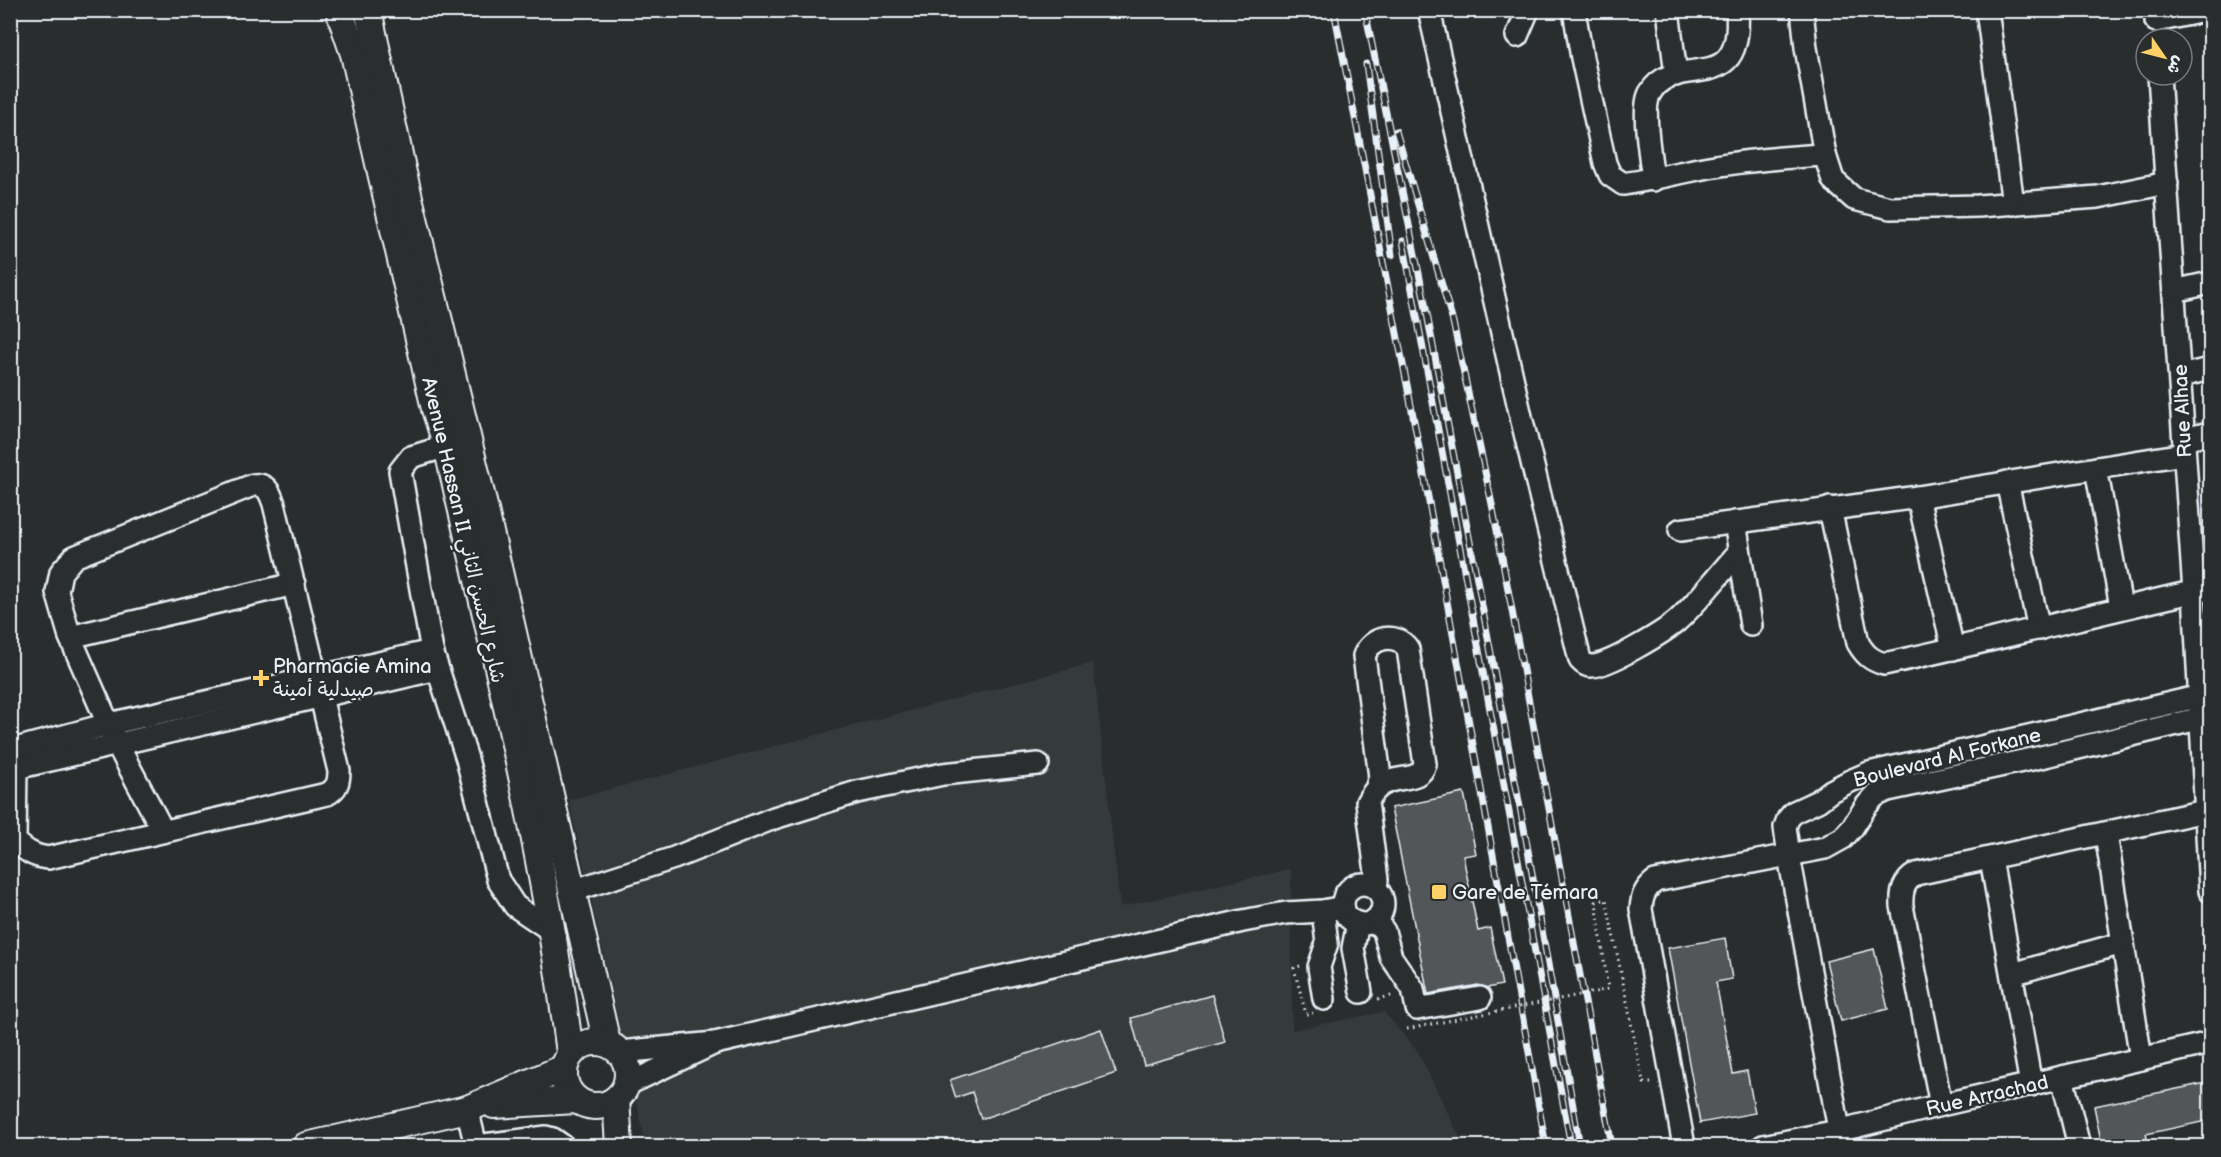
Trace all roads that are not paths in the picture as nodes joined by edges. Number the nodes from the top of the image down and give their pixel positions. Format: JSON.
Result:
{"nodes":[{"id":1,"x":339,"y":10,"type":"edge"},
{"id":2,"x":368,"y":10,"type":"edge"},
{"id":3,"x":1429,"y":10,"type":"edge"},
{"id":4,"x":1528,"y":10,"type":"edge"},
{"id":5,"x":1574,"y":10,"type":"edge"},
{"id":6,"x":1668,"y":10,"type":"edge"},
{"id":7,"x":1737,"y":10,"type":"edge"},
{"id":8,"x":1802,"y":10,"type":"edge"},
{"id":9,"x":1987,"y":10,"type":"edge"},
{"id":10,"x":2209,"y":10,"type":"edge"},
{"id":11,"x":2156,"y":23,"type":"edge"},
{"id":12,"x":1517,"y":36,"type":"dead end"},
{"id":13,"x":1676,"y":75,"type":"junction"},
{"id":14,"x":2160,"y":87,"type":"edge"},
{"id":15,"x":1825,"y":155,"type":"junction"},
{"id":16,"x":1653,"y":180,"type":"junction"},
{"id":17,"x":2167,"y":183,"type":"junction"},
{"id":18,"x":2013,"y":204,"type":"junction"},
{"id":19,"x":2211,"y":283,"type":"edge"},
{"id":20,"x":2174,"y":291,"type":"junction"},
{"id":21,"x":2211,"y":369,"type":"edge"},
{"id":22,"x":2180,"y":376,"type":"junction"},
{"id":23,"x":2211,"y":433,"type":"edge"},
{"id":24,"x":447,"y":446,"type":"junction"},
{"id":25,"x":2184,"y":446,"type":"junction"},
{"id":26,"x":2096,"y":468,"type":"junction"},
{"id":27,"x":2007,"y":482,"type":"junction"},
{"id":28,"x":1918,"y":497,"type":"junction"},
{"id":29,"x":1830,"y":508,"type":"junction"},
{"id":30,"x":1735,"y":522,"type":"junction"},
{"id":31,"x":1680,"y":530,"type":"dead end"},
{"id":32,"x":1740,"y":552,"type":"junction"},
{"id":33,"x":294,"y":584,"type":"junction"},
{"id":34,"x":2202,"y":590,"type":"edge"},
{"id":35,"x":2121,"y":607,"type":"junction"},
{"id":36,"x":1750,"y":625,"type":"dead end"},
{"id":37,"x":2039,"y":629,"type":"junction"},
{"id":38,"x":70,"y":637,"type":"junction"},
{"id":39,"x":1953,"y":649,"type":"junction"},
{"id":40,"x":435,"y":660,"type":"junction"},
{"id":41,"x":319,"y":687,"type":"junction"},
{"id":42,"x":2204,"y":695,"type":"edge"},
{"id":43,"x":2205,"y":717,"type":"edge"},
{"id":44,"x":113,"y":734,"type":"junction"},
{"id":45,"x":12,"y":755,"type":"edge"},
{"id":46,"x":1038,"y":764,"type":"dead end"},
{"id":47,"x":1376,"y":789,"type":"junction"},
{"id":48,"x":2205,"y":811,"type":"junction"},
{"id":49,"x":163,"y":831,"type":"junction"},
{"id":50,"x":2106,"y":834,"type":"junction"},
{"id":51,"x":13,"y":842,"type":"edge"},
{"id":52,"x":1789,"y":856,"type":"junction"},
{"id":53,"x":1991,"y":859,"type":"junction"},
{"id":54,"x":1376,"y":888,"type":"junction"},
{"id":55,"x":572,"y":891,"type":"junction"},
{"id":56,"x":2211,"y":891,"type":"edge"},
{"id":57,"x":1333,"y":909,"type":"junction"},
{"id":58,"x":1380,"y":914,"type":"junction"},
{"id":59,"x":1358,"y":922,"type":"junction"},
{"id":60,"x":552,"y":931,"type":"junction"},
{"id":61,"x":2123,"y":943,"type":"junction"},
{"id":62,"x":2012,"y":974,"type":"junction"},
{"id":63,"x":1361,"y":992,"type":"dead end"},
{"id":64,"x":1480,"y":998,"type":"dead end"},
{"id":65,"x":1324,"y":999,"type":"dead end"},
{"id":66,"x":715,"y":1043,"type":"junction"},
{"id":67,"x":2211,"y":1043,"type":"edge"},
{"id":68,"x":613,"y":1048,"type":"junction"},
{"id":69,"x":2141,"y":1059,"type":"junction"},
{"id":70,"x":567,"y":1060,"type":"junction"},
{"id":71,"x":2062,"y":1077,"type":"junction"},
{"id":72,"x":2031,"y":1085,"type":"junction"},
{"id":73,"x":603,"y":1097,"type":"junction"},
{"id":74,"x":1941,"y":1105,"type":"junction"},
{"id":75,"x":471,"y":1107,"type":"junction"},
{"id":76,"x":1840,"y":1139,"type":"edge"},
{"id":77,"x":306,"y":1146,"type":"edge"},
{"id":78,"x":476,"y":1146,"type":"edge"},
{"id":79,"x":563,"y":1146,"type":"edge"},
{"id":80,"x":606,"y":1146,"type":"edge"},
{"id":81,"x":620,"y":1146,"type":"edge"},
{"id":82,"x":1684,"y":1146,"type":"edge"},
{"id":83,"x":1762,"y":1146,"type":"edge"},
{"id":84,"x":2079,"y":1146,"type":"edge"}],
"edges":[{"from":1,"to":24,"type":"main road","name":"Avenue Hassan II شارع الحسن الثاني"},
{"from":2,"to":55,"type":"main road","name":"Avenue Hassan II شارع الحسن الثاني"},
{"from":3,"to":32,"type":"street"},
{"from":4,"to":12,"type":"street"},
{"from":5,"to":16,"type":"street"},
{"from":6,"to":13,"type":"street"},
{"from":7,"to":13,"type":"street"},
{"from":8,"to":15,"type":"street"},
{"from":9,"to":18,"type":"street"},
{"from":10,"to":11,"type":"street"},
{"from":13,"to":16,"type":"street"},
{"from":14,"to":17,"type":"street","name":"Rue Alhae"},
{"from":15,"to":16,"type":"street"},
{"from":15,"to":18,"type":"street"},
{"from":17,"to":18,"type":"street"},
{"from":17,"to":20,"type":"street","name":"Rue Alhae"},
{"from":19,"to":20,"type":"street"},
{"from":20,"to":22,"type":"street","name":"Rue Alhae"},
{"from":21,"to":22,"type":"street"},
{"from":22,"to":25,"type":"street","name":"Rue Alhae"},
{"from":23,"to":25,"type":"street"},
{"from":24,"to":40,"type":"street"},
{"from":24,"to":60,"type":"main road","name":"Avenue Hassan II شارع الحسن الثاني"},
{"from":25,"to":26,"type":"street"},
{"from":25,"to":34,"type":"street","name":"Rue Alhae"},
{"from":26,"to":27,"type":"street"},
{"from":26,"to":35,"type":"street"},
{"from":27,"to":28,"type":"street"},
{"from":27,"to":37,"type":"street"},
{"from":28,"to":29,"type":"street"},
{"from":28,"to":39,"type":"street"},
{"from":29,"to":30,"type":"street"},
{"from":29,"to":39,"type":"street"},
{"from":30,"to":31,"type":"street"},
{"from":30,"to":32,"type":"street"},
{"from":32,"to":36,"type":"street"},
{"from":33,"to":38,"type":"street"},
{"from":33,"to":38,"type":"street"},
{"from":33,"to":41,"type":"street"},
{"from":34,"to":35,"type":"street"},
{"from":34,"to":42,"type":"street","name":"Rue Alhae"},
{"from":35,"to":37,"type":"street"},
{"from":37,"to":39,"type":"street"},
{"from":38,"to":44,"type":"street"},
{"from":40,"to":41,"type":"street"},
{"from":40,"to":60,"type":"street"},
{"from":41,"to":44,"type":"street"},
{"from":41,"to":49,"type":"street"},
{"from":42,"to":43,"type":"street","name":"Rue Alhae"},
{"from":42,"to":52,"type":"street","name":"Boulevard Al Forkane"},
{"from":43,"to":48,"type":"street","name":"Rue Alhae"},
{"from":43,"to":52,"type":"street","name":"Boulevard Al Forkane"},
{"from":44,"to":45,"type":"street"},
{"from":44,"to":49,"type":"street"},
{"from":45,"to":51,"type":"street"},
{"from":46,"to":55,"type":"street"},
{"from":47,"to":47,"type":"street"},
{"from":47,"to":54,"type":"street"},
{"from":48,"to":50,"type":"street"},
{"from":48,"to":56,"type":"street","name":"Rue Alhae"},
{"from":49,"to":51,"type":"street"},
{"from":50,"to":53,"type":"street"},
{"from":50,"to":61,"type":"street"},
{"from":52,"to":76,"type":"street"},
{"from":52,"to":82,"type":"street"},
{"from":53,"to":62,"type":"street"},
{"from":53,"to":74,"type":"street"},
{"from":54,"to":57,"type":"street"},
{"from":54,"to":58,"type":"street"},
{"from":55,"to":68,"type":"main road","name":"Avenue Hassan II شارع الحسن الثاني"},
{"from":57,"to":59,"type":"street"},
{"from":57,"to":65,"type":"street"},
{"from":57,"to":66,"type":"street"},
{"from":58,"to":59,"type":"street"},
{"from":58,"to":64,"type":"street"},
{"from":59,"to":63,"type":"street"},
{"from":60,"to":70,"type":"main road","name":"Avenue Hassan II شارع الحسن الثاني"},
{"from":61,"to":62,"type":"street"},
{"from":61,"to":69,"type":"street"},
{"from":62,"to":72,"type":"street"},
{"from":66,"to":68,"type":"street"},
{"from":66,"to":73,"type":"street"},
{"from":67,"to":69,"type":"street","name":"Rue Arrachad"},
{"from":68,"to":70,"type":"main road"},
{"from":68,"to":73,"type":"main road","name":"Avenue Hassan II شارع الحسن الثاني"},
{"from":69,"to":71,"type":"street","name":"Rue Arrachad"},
{"from":70,"to":73,"type":"main road","name":"Avenue Hassan II شارع الحسن الثاني"},
{"from":70,"to":75,"type":"main road"},
{"from":71,"to":72,"type":"street","name":"Rue Arrachad"},
{"from":71,"to":84,"type":"street"},
{"from":72,"to":74,"type":"street","name":"Rue Arrachad"},
{"from":73,"to":75,"type":"main road"},
{"from":73,"to":80,"type":"main road","name":"Avenue Hassan II شارع الحسن الثاني"},
{"from":73,"to":81,"type":"main road","name":"Avenue Hassan II شارع الحسن الثاني"},
{"from":74,"to":76,"type":"street","name":"Rue Arrachad"},
{"from":75,"to":77,"type":"main road"},
{"from":75,"to":78,"type":"street"},
{"from":76,"to":83,"type":"street","name":"Rue Arrachad"},
{"from":78,"to":79,"type":"street"}]}
